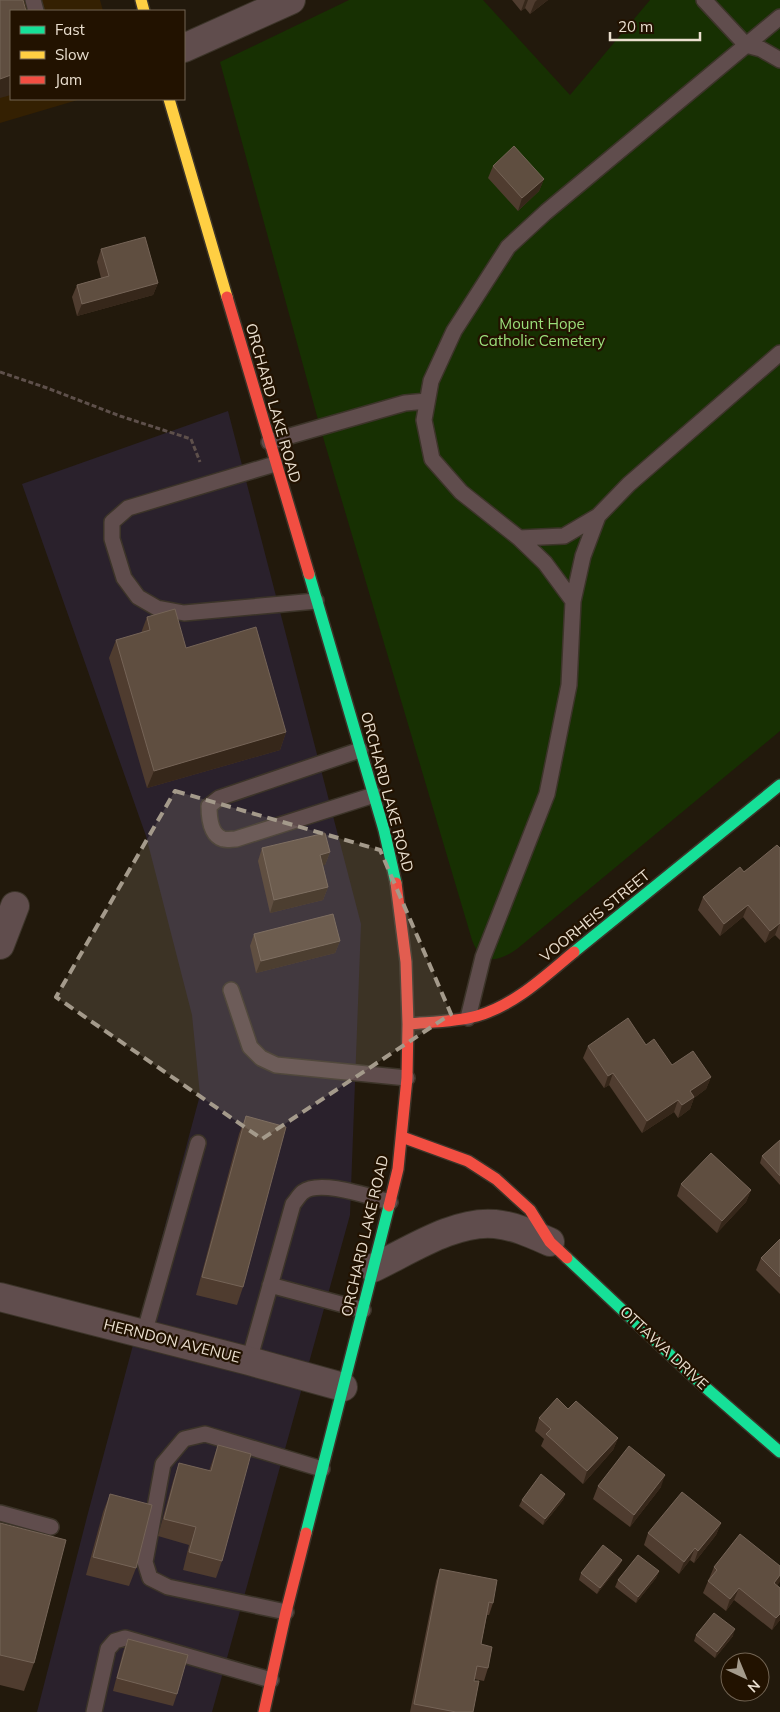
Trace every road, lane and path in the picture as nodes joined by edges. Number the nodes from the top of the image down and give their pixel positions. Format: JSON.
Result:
{"nodes":[{"id":1,"x":291,"y":0,"type":"edge"},
{"id":2,"x":704,"y":0,"type":"edge"},
{"id":3,"x":780,"y":17,"type":"edge"},
{"id":4,"x":746,"y":45,"type":"junction"},
{"id":5,"x":185,"y":48,"type":"edge"},
{"id":6,"x":780,"y":60,"type":"edge"},
{"id":7,"x":169,"y":100,"type":"edge"},
{"id":8,"x":780,"y":353,"type":"edge"},
{"id":9,"x":0,"y":372,"type":"edge"},
{"id":10,"x":427,"y":401,"type":"junction"},
{"id":11,"x":269,"y":442,"type":"junction"},
{"id":12,"x":276,"y":464,"type":"junction"},
{"id":13,"x":208,"y":484,"type":"junction"},
{"id":14,"x":598,"y":516,"type":"junction"},
{"id":15,"x":519,"y":538,"type":"junction"},
{"id":16,"x":316,"y":601,"type":"junction"},
{"id":17,"x":573,"y":601,"type":"junction"},
{"id":18,"x":360,"y":750,"type":"junction"},
{"id":19,"x":780,"y":785,"type":"edge"},
{"id":20,"x":374,"y":795,"type":"junction"},
{"id":21,"x":14,"y":906,"type":"dead end"},
{"id":22,"x":0,"y":945,"type":"edge"},
{"id":23,"x":232,"y":990,"type":"dead end"},
{"id":24,"x":468,"y":1018,"type":"junction"},
{"id":25,"x":408,"y":1024,"type":"junction"},
{"id":26,"x":408,"y":1078,"type":"junction"},
{"id":27,"x":402,"y":1137,"type":"junction"},
{"id":28,"x":198,"y":1143,"type":"dead end"},
{"id":29,"x":390,"y":1202,"type":"junction"},
{"id":30,"x":550,"y":1242,"type":"junction"},
{"id":31,"x":374,"y":1268,"type":"junction"},
{"id":32,"x":270,"y":1285,"type":"junction"},
{"id":33,"x":0,"y":1297,"type":"edge"},
{"id":34,"x":363,"y":1310,"type":"junction"},
{"id":35,"x":144,"y":1334,"type":"junction"},
{"id":36,"x":249,"y":1361,"type":"junction"},
{"id":37,"x":343,"y":1388,"type":"junction"},
{"id":38,"x":780,"y":1452,"type":"edge"},
{"id":39,"x":322,"y":1469,"type":"junction"},
{"id":40,"x":0,"y":1513,"type":"edge"},
{"id":41,"x":51,"y":1527,"type":"dead end"},
{"id":42,"x":286,"y":1612,"type":"junction"},
{"id":43,"x":271,"y":1680,"type":"junction"},
{"id":44,"x":94,"y":1712,"type":"edge"},
{"id":45,"x":264,"y":1712,"type":"edge"}],
"edges":[{"from":1,"to":5,"type":"street"},
{"from":2,"to":4,"type":"lane"},
{"from":3,"to":4,"type":"lane"},
{"from":4,"to":6,"type":"lane"},
{"from":4,"to":10,"type":"lane"},
{"from":7,"to":11,"type":"main road","name":"ORCHARD LAKE ROAD"},
{"from":8,"to":14,"type":"lane"},
{"from":9,"to":13,"type":"path"},
{"from":10,"to":11,"type":"lane"},
{"from":10,"to":15,"type":"lane"},
{"from":11,"to":12,"type":"main road","name":"ORCHARD LAKE ROAD"},
{"from":12,"to":13,"type":"lane"},
{"from":12,"to":16,"type":"main road","name":"ORCHARD LAKE ROAD"},
{"from":13,"to":16,"type":"lane"},
{"from":14,"to":15,"type":"lane"},
{"from":14,"to":17,"type":"lane"},
{"from":15,"to":17,"type":"lane"},
{"from":16,"to":18,"type":"main road","name":"ORCHARD LAKE ROAD"},
{"from":17,"to":24,"type":"lane"},
{"from":18,"to":20,"type":"main road","name":"ORCHARD LAKE ROAD"},
{"from":18,"to":20,"type":"lane"},
{"from":19,"to":24,"type":"main road","name":"VOORHEIS STREET"},
{"from":20,"to":25,"type":"main road","name":"ORCHARD LAKE ROAD"},
{"from":21,"to":22,"type":"street"},
{"from":23,"to":26,"type":"lane"},
{"from":24,"to":25,"type":"main road","name":"VOORHEIS STREET"},
{"from":25,"to":26,"type":"main road","name":"ORCHARD LAKE ROAD"},
{"from":26,"to":27,"type":"main road","name":"ORCHARD LAKE ROAD"},
{"from":27,"to":29,"type":"main road","name":"ORCHARD LAKE ROAD"},
{"from":27,"to":30,"type":"main road","name":"OTTAWA DRIVE"},
{"from":28,"to":35,"type":"lane"},
{"from":29,"to":31,"type":"main road","name":"ORCHARD LAKE ROAD"},
{"from":29,"to":32,"type":"lane"},
{"from":30,"to":31,"type":"street","name":"OTTAWA DRIVE"},
{"from":30,"to":38,"type":"main road","name":"OTTAWA DRIVE"},
{"from":31,"to":34,"type":"main road","name":"ORCHARD LAKE ROAD"},
{"from":32,"to":34,"type":"lane"},
{"from":32,"to":36,"type":"lane"},
{"from":33,"to":35,"type":"street","name":"HERNDON AVENUE"},
{"from":34,"to":37,"type":"main road","name":"ORCHARD LAKE ROAD"},
{"from":35,"to":36,"type":"street","name":"HERNDON AVENUE"},
{"from":36,"to":37,"type":"street","name":"HERNDON AVENUE"},
{"from":37,"to":39,"type":"main road","name":"ORCHARD LAKE ROAD"},
{"from":39,"to":42,"type":"main road","name":"ORCHARD LAKE ROAD"},
{"from":39,"to":42,"type":"lane"},
{"from":40,"to":41,"type":"lane"},
{"from":42,"to":43,"type":"main road","name":"ORCHARD LAKE ROAD"},
{"from":43,"to":44,"type":"lane"},
{"from":43,"to":45,"type":"main road","name":"ORCHARD LAKE ROAD"}]}
